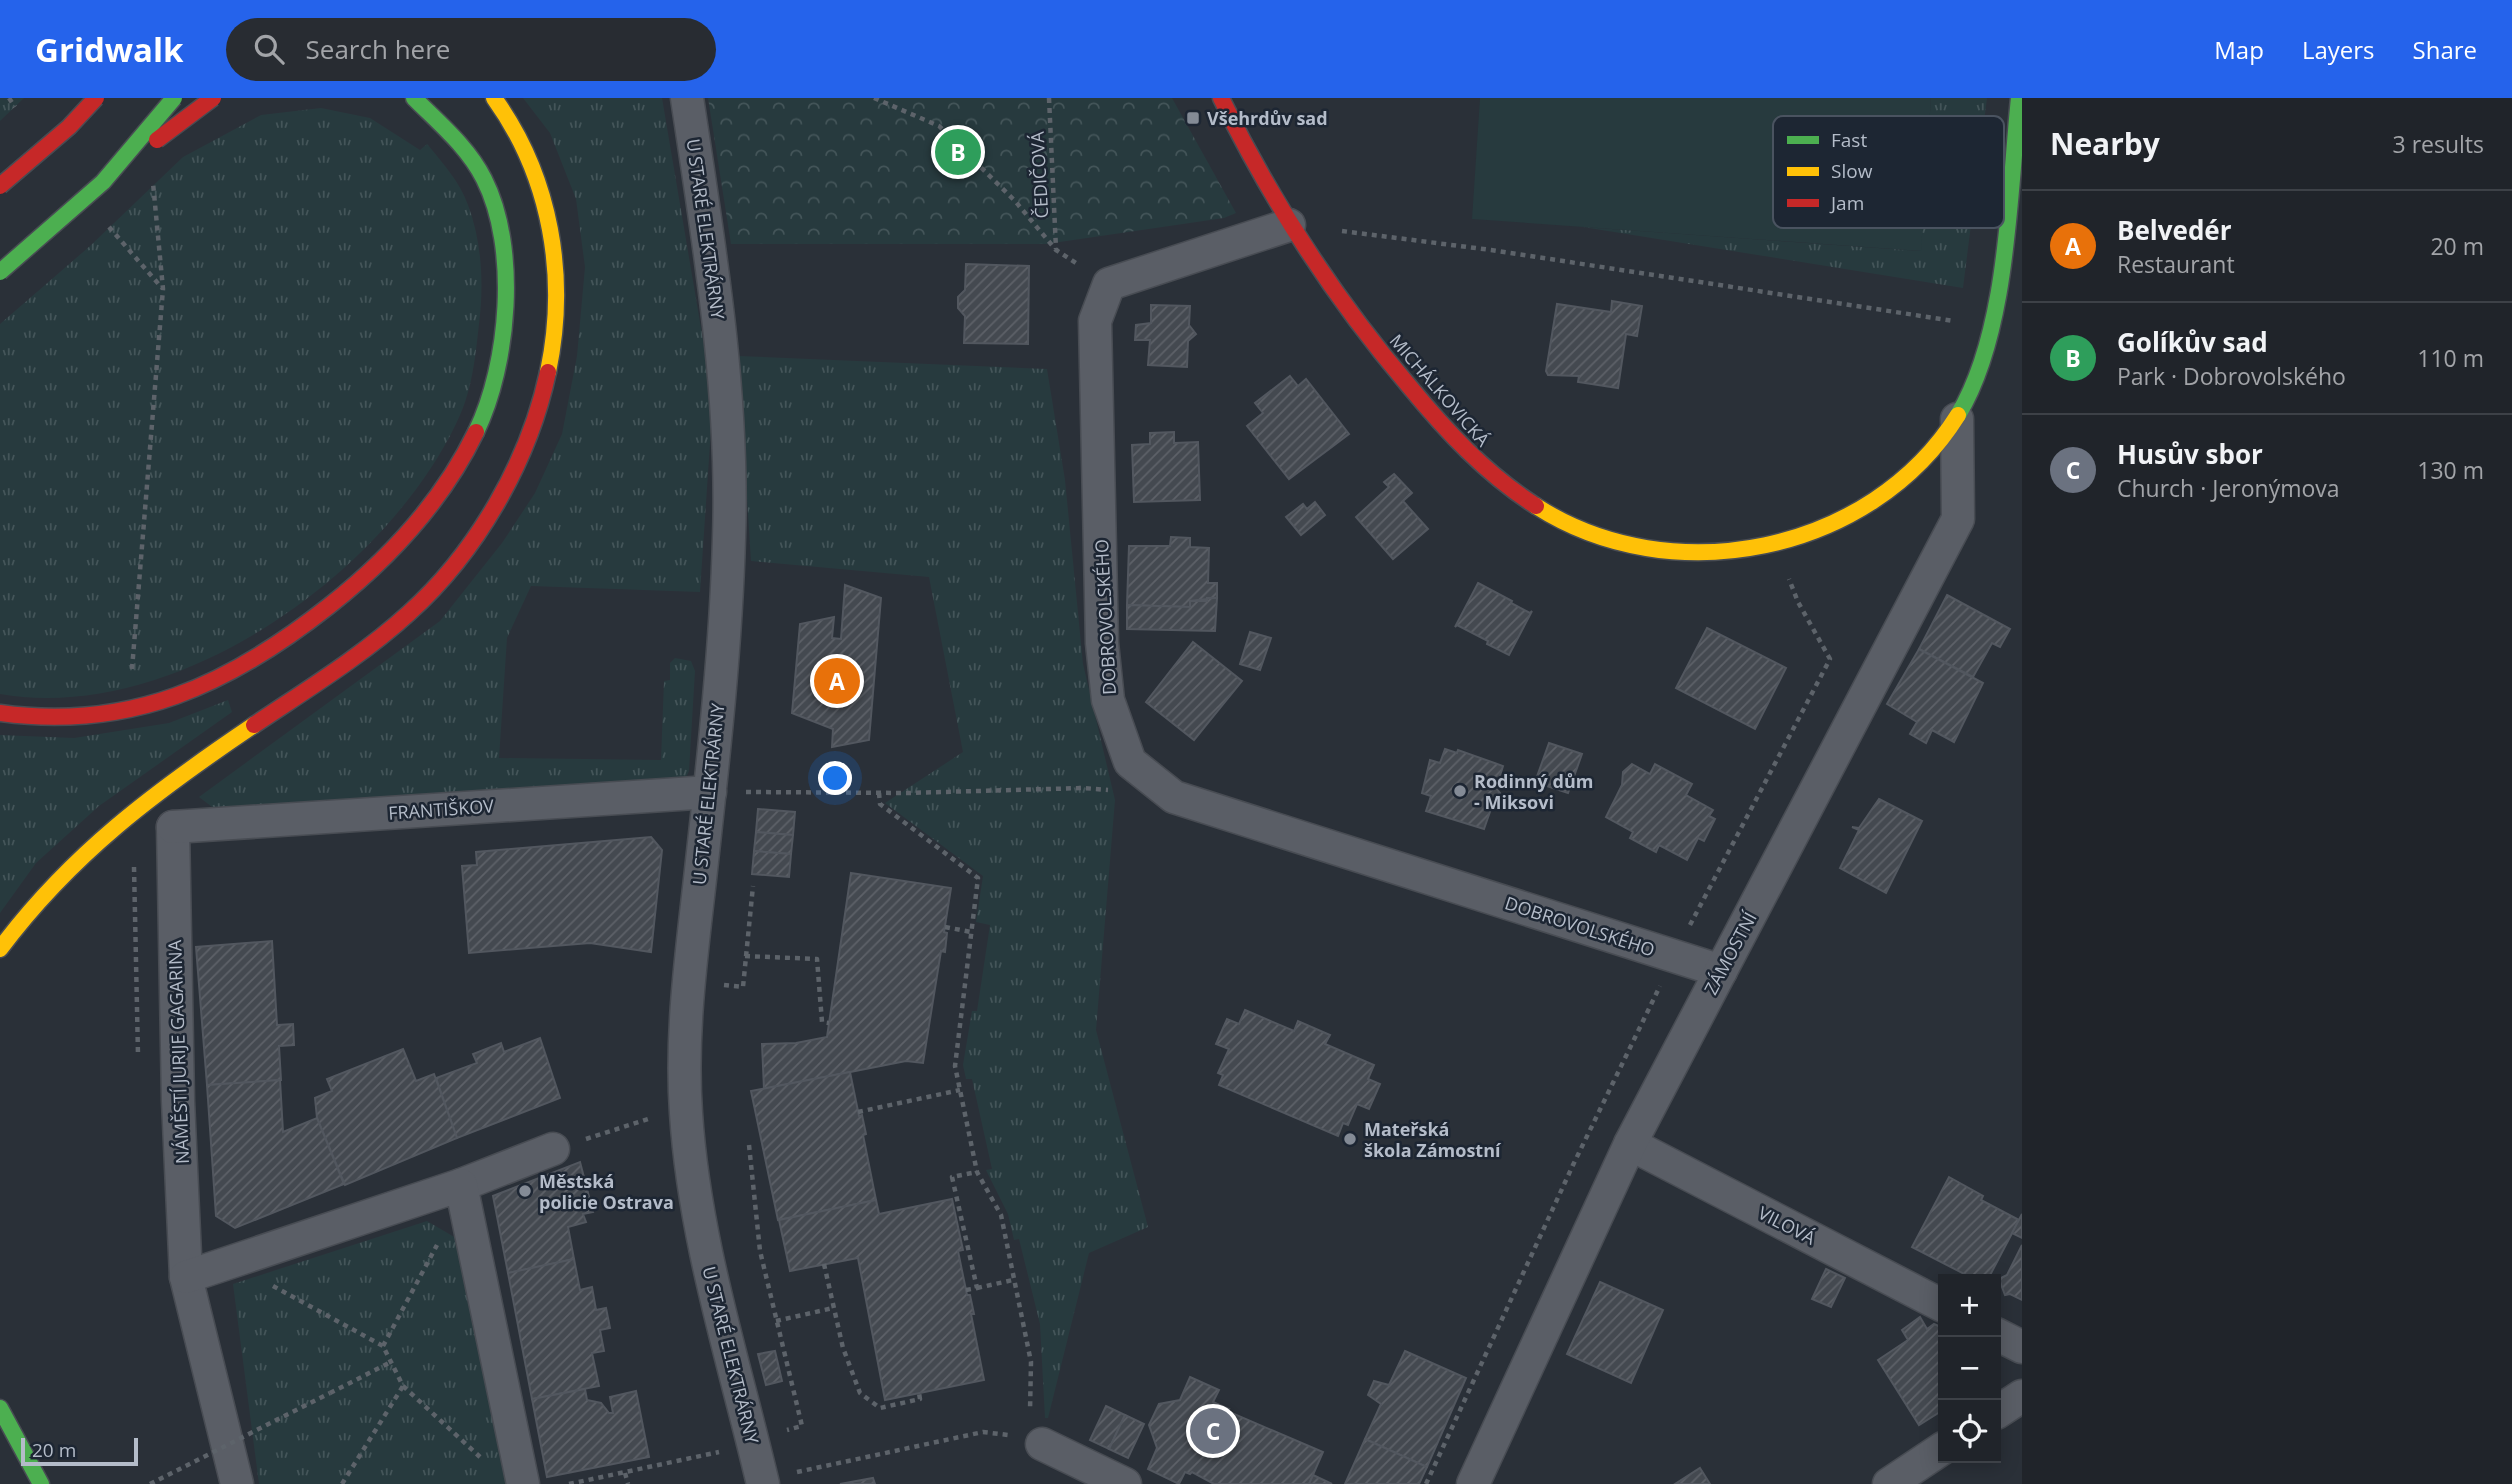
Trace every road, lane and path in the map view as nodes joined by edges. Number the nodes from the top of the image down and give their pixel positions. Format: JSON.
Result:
{"nodes":[{"id":1,"x":9,"y":98,"type":"edge"},
{"id":2,"x":96,"y":98,"type":"edge"},
{"id":3,"x":174,"y":98,"type":"edge"},
{"id":4,"x":213,"y":98,"type":"edge"},
{"id":5,"x":397,"y":98,"type":"edge"},
{"id":6,"x":415,"y":98,"type":"edge"},
{"id":7,"x":494,"y":98,"type":"edge"},
{"id":8,"x":687,"y":98,"type":"edge"},
{"id":9,"x":874,"y":98,"type":"edge"},
{"id":10,"x":1049,"y":98,"type":"edge"},
{"id":11,"x":1221,"y":98,"type":"edge"},
{"id":12,"x":2019,"y":98,"type":"edge"},
{"id":13,"x":15,"y":107,"type":"dead end"},
{"id":14,"x":435,"y":118,"type":"junction"},
{"id":15,"x":153,"y":173,"type":"dead end"},
{"id":16,"x":103,"y":182,"type":"junction"},
{"id":17,"x":0,"y":186,"type":"edge"},
{"id":18,"x":1289,"y":225,"type":"junction"},
{"id":19,"x":2004,"y":225,"type":"edge"},
{"id":20,"x":109,"y":227,"type":"dead end"},
{"id":21,"x":2004,"y":228,"type":"edge"},
{"id":22,"x":0,"y":272,"type":"edge"},
{"id":23,"x":163,"y":289,"type":"junction"},
{"id":24,"x":1992,"y":327,"type":"junction"},
{"id":25,"x":1958,"y":419,"type":"junction"},
{"id":26,"x":1789,"y":578,"type":"dead end"},
{"id":27,"x":132,"y":669,"type":"dead end"},
{"id":28,"x":0,"y":713,"type":"edge"},
{"id":29,"x":1083,"y":788,"type":"dead end"},
{"id":30,"x":710,"y":792,"type":"junction"},
{"id":31,"x":879,"y":793,"type":"junction"},
{"id":32,"x":148,"y":799,"type":"junction"},
{"id":33,"x":173,"y":827,"type":"junction"},
{"id":34,"x":753,"y":886,"type":"dead end"},
{"id":35,"x":945,"y":927,"type":"dead end"},
{"id":36,"x":971,"y":932,"type":"junction"},
{"id":37,"x":0,"y":949,"type":"edge"},
{"id":38,"x":746,"y":956,"type":"junction"},
{"id":39,"x":1674,"y":956,"type":"junction"},
{"id":40,"x":1721,"y":971,"type":"junction"},
{"id":41,"x":688,"y":982,"type":"junction"},
{"id":42,"x":829,"y":1023,"type":"dead end"},
{"id":43,"x":960,"y":1090,"type":"junction"},
{"id":44,"x":685,"y":1107,"type":"junction"},
{"id":45,"x":858,"y":1112,"type":"dead end"},
{"id":46,"x":1630,"y":1144,"type":"junction"},
{"id":47,"x":749,"y":1145,"type":"dead end"},
{"id":48,"x":553,"y":1150,"type":"joint"},
{"id":49,"x":977,"y":1172,"type":"junction"},
{"id":50,"x":462,"y":1191,"type":"junction"},
{"id":51,"x":229,"y":1262,"type":"junction"},
{"id":52,"x":824,"y":1264,"type":"dead end"},
{"id":53,"x":186,"y":1277,"type":"junction"},
{"id":54,"x":1013,"y":1280,"type":"junction"},
{"id":55,"x":977,"y":1288,"type":"junction"},
{"id":56,"x":966,"y":1290,"type":"dead end"},
{"id":57,"x":1938,"y":1303,"type":"edge"},
{"id":58,"x":833,"y":1308,"type":"junction"},
{"id":59,"x":776,"y":1321,"type":"junction"},
{"id":60,"x":2001,"y":1336,"type":"edge"},
{"id":61,"x":383,"y":1346,"type":"junction"},
{"id":62,"x":2022,"y":1347,"type":"edge"},
{"id":63,"x":391,"y":1362,"type":"junction"},
{"id":64,"x":403,"y":1385,"type":"junction"},
{"id":65,"x":919,"y":1393,"type":"dead end"},
{"id":66,"x":2022,"y":1396,"type":"edge"},
{"id":67,"x":0,"y":1408,"type":"edge"},
{"id":68,"x":2001,"y":1410,"type":"edge"},
{"id":69,"x":783,"y":1430,"type":"dead end"},
{"id":70,"x":1030,"y":1435,"type":"junction"},
{"id":71,"x":753,"y":1443,"type":"junction"},
{"id":72,"x":1938,"y":1451,"type":"edge"},
{"id":73,"x":488,"y":1464,"type":"dead end"},
{"id":74,"x":625,"y":1473,"type":"junction"},
{"id":75,"x":762,"y":1481,"type":"edge"},
{"id":76,"x":41,"y":1484,"type":"edge"},
{"id":77,"x":150,"y":1484,"type":"edge"},
{"id":78,"x":237,"y":1484,"type":"edge"},
{"id":79,"x":342,"y":1484,"type":"edge"},
{"id":80,"x":523,"y":1484,"type":"edge"},
{"id":81,"x":569,"y":1484,"type":"edge"},
{"id":82,"x":628,"y":1484,"type":"edge"},
{"id":83,"x":1125,"y":1484,"type":"edge"},
{"id":84,"x":1426,"y":1484,"type":"edge"},
{"id":85,"x":1473,"y":1484,"type":"edge"},
{"id":86,"x":1889,"y":1484,"type":"edge"}],
"edges":[{"from":1,"to":13,"type":"path"},
{"from":2,"to":17,"type":"main road","bridge":true},
{"from":3,"to":16,"type":"main road","bridge":true},
{"from":4,"to":16,"type":"main road","bridge":true},
{"from":5,"to":14,"type":"main road"},
{"from":6,"to":14,"type":"main road"},
{"from":7,"to":32,"type":"main road"},
{"from":8,"to":30,"type":"street","name":"U STARÉ ELEKTRÁRNY"},
{"from":9,"to":10,"type":"path","name":"ČEDIČOVÁ"},
{"from":11,"to":18,"type":"main road","name":"MICHÁLKOVICKÁ"},
{"from":12,"to":19,"type":"main road","name":"MICHÁLKOVICKÁ"},
{"from":14,"to":28,"type":"main road"},
{"from":15,"to":23,"type":"path"},
{"from":16,"to":22,"type":"main road","bridge":true},
{"from":18,"to":24,"type":"path"},
{"from":18,"to":25,"type":"main road","name":"MICHÁLKOVICKÁ"},
{"from":18,"to":39,"type":"street","name":"DOBROVOLSKÉHO"},
{"from":20,"to":23,"type":"path"},
{"from":21,"to":24,"type":"main road","name":"MICHÁLKOVICKÁ"},
{"from":23,"to":27,"type":"path"},
{"from":24,"to":25,"type":"main road","name":"MICHÁLKOVICKÁ"},
{"from":25,"to":40,"type":"street","name":"ZÁMOSTNÍ"},
{"from":26,"to":39,"type":"path"},
{"from":29,"to":31,"type":"path"},
{"from":30,"to":31,"type":"path"},
{"from":30,"to":33,"type":"street","name":"FRANTIŠKOV"},
{"from":30,"to":41,"type":"street","name":"U STARÉ ELEKTRÁRNY"},
{"from":31,"to":36,"type":"path"},
{"from":32,"to":33,"type":"street"},
{"from":32,"to":37,"type":"main road"},
{"from":33,"to":53,"type":"street","name":"NÁMĚSTÍ JURIJE GAGARINA"},
{"from":34,"to":38,"type":"path"},
{"from":35,"to":36,"type":"path"},
{"from":36,"to":43,"type":"path"},
{"from":38,"to":41,"type":"path"},
{"from":38,"to":42,"type":"path"},
{"from":39,"to":40,"type":"street","name":"DOBROVOLSKÉHO"},
{"from":39,"to":84,"type":"path"},
{"from":40,"to":46,"type":"street","name":"ZÁMOSTNÍ"},
{"from":41,"to":44,"type":"street","name":"U STARÉ ELEKTRÁRNY"},
{"from":43,"to":45,"type":"path"},
{"from":43,"to":49,"type":"path"},
{"from":44,"to":48,"type":"path"},
{"from":44,"to":71,"type":"street","name":"U STARÉ ELEKTRÁRNY"},
{"from":46,"to":57,"type":"street","name":"VILOVÁ"},
{"from":46,"to":85,"type":"street","name":"ZÁMOSTNÍ"},
{"from":47,"to":59,"type":"path"},
{"from":48,"to":50,"type":"street"},
{"from":49,"to":54,"type":"path"},
{"from":49,"to":55,"type":"path"},
{"from":50,"to":51,"type":"street"},
{"from":50,"to":61,"type":"path"},
{"from":50,"to":80,"type":"street"},
{"from":51,"to":53,"type":"street"},
{"from":51,"to":61,"type":"path"},
{"from":52,"to":58,"type":"path"},
{"from":53,"to":78,"type":"street","name":"NÁMĚSTÍ JURIJE GAGARINA"},
{"from":54,"to":55,"type":"path"},
{"from":54,"to":70,"type":"path"},
{"from":55,"to":56,"type":"path"},
{"from":58,"to":59,"type":"path"},
{"from":58,"to":65,"type":"path"},
{"from":59,"to":69,"type":"path"},
{"from":60,"to":62,"type":"street"},
{"from":61,"to":63,"type":"path"},
{"from":63,"to":64,"type":"path"},
{"from":63,"to":77,"type":"path","bridge":true},
{"from":64,"to":73,"type":"path"},
{"from":64,"to":79,"type":"path"},
{"from":66,"to":68,"type":"street"},
{"from":67,"to":76,"type":"main road"},
{"from":70,"to":75,"type":"path"},
{"from":70,"to":83,"type":"street"},
{"from":71,"to":74,"type":"path"},
{"from":71,"to":75,"type":"street","name":"U STARÉ ELEKTRÁRNY"},
{"from":72,"to":86,"type":"street"},
{"from":74,"to":81,"type":"path"},
{"from":74,"to":82,"type":"path"}]}
